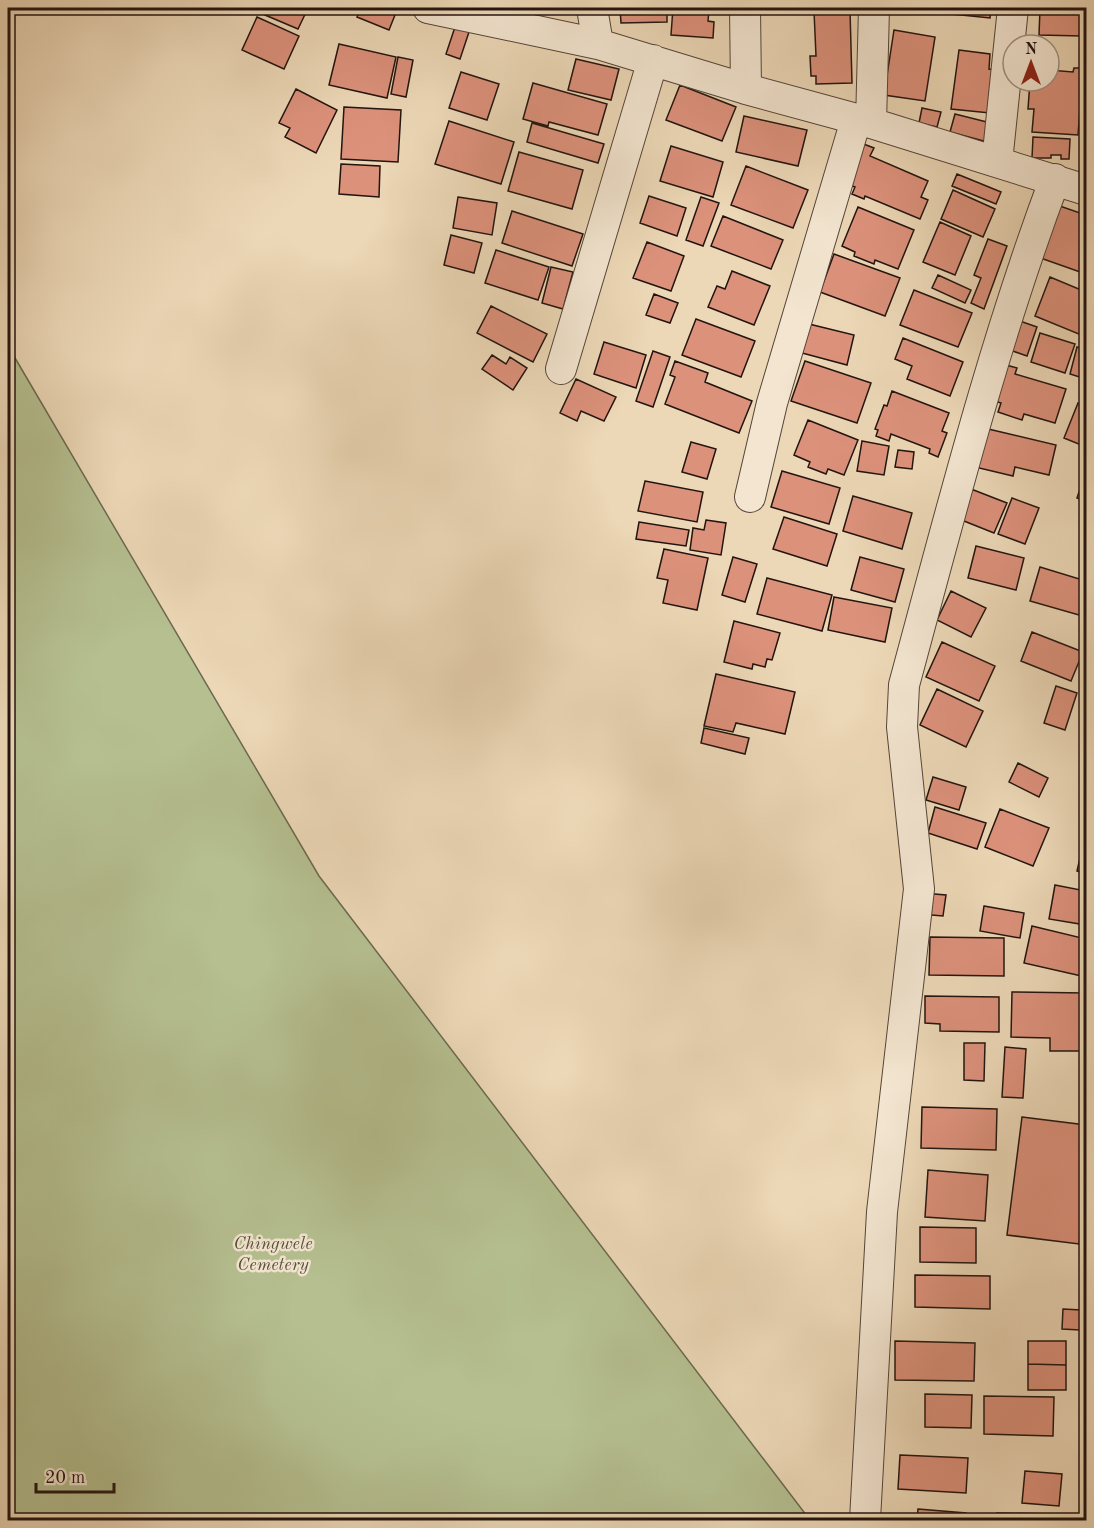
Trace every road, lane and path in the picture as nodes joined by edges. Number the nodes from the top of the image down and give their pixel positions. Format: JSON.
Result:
{"nodes":[{"id":1,"x":428,"y":8,"type":"edge"},
{"id":2,"x":592,"y":8,"type":"edge"},
{"id":3,"x":745,"y":8,"type":"edge"},
{"id":4,"x":874,"y":8,"type":"edge"},
{"id":5,"x":1013,"y":8,"type":"edge"},
{"id":6,"x":598,"y":44,"type":"junction"},
{"id":7,"x":653,"y":60,"type":"junction"},
{"id":8,"x":746,"y":89,"type":"junction"},
{"id":9,"x":864,"y":122,"type":"junction"},
{"id":10,"x":997,"y":162,"type":"junction"},
{"id":11,"x":1055,"y":179,"type":"junction"},
{"id":12,"x":1086,"y":190,"type":"edge"},
{"id":13,"x":561,"y":369,"type":"dead end"},
{"id":14,"x":750,"y":497,"type":"dead end"},
{"id":15,"x":865,"y":1521,"type":"edge"}],
"edges":[{"from":1,"to":6,"type":"street"},
{"from":2,"to":6,"type":"street"},
{"from":3,"to":8,"type":"street"},
{"from":4,"to":9,"type":"street"},
{"from":5,"to":10,"type":"street"},
{"from":6,"to":7,"type":"street"},
{"from":7,"to":8,"type":"street"},
{"from":7,"to":13,"type":"street"},
{"from":8,"to":9,"type":"street"},
{"from":9,"to":10,"type":"street"},
{"from":9,"to":14,"type":"street"},
{"from":10,"to":11,"type":"street"},
{"from":11,"to":12,"type":"street"},
{"from":11,"to":15,"type":"street"}]}
